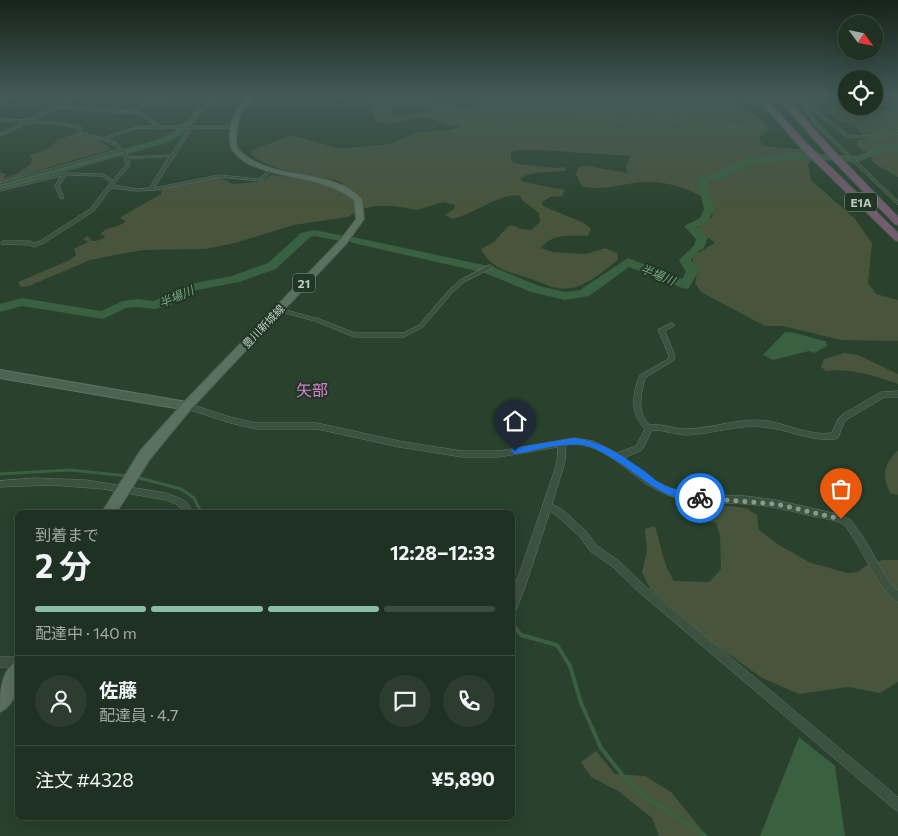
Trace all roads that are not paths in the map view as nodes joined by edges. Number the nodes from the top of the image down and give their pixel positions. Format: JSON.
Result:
{"nodes":[{"id":1,"x":84,"y":134,"type":"edge"},
{"id":2,"x":118,"y":134,"type":"edge"},
{"id":3,"x":186,"y":134,"type":"edge"},
{"id":4,"x":233,"y":134,"type":"edge"},
{"id":5,"x":793,"y":134,"type":"edge"},
{"id":6,"x":814,"y":134,"type":"edge"},
{"id":7,"x":826,"y":134,"type":"edge"},
{"id":8,"x":846,"y":134,"type":"edge"},
{"id":9,"x":891,"y":134,"type":"edge"},
{"id":10,"x":106,"y":138,"type":"junction"},
{"id":11,"x":125,"y":153,"type":"junction"},
{"id":12,"x":172,"y":156,"type":"junction"},
{"id":13,"x":271,"y":170,"type":"junction"},
{"id":14,"x":65,"y":174,"type":"junction"},
{"id":15,"x":0,"y":184,"type":"edge"},
{"id":16,"x":111,"y":184,"type":"junction"},
{"id":17,"x":151,"y":189,"type":"junction"},
{"id":18,"x":0,"y":190,"type":"edge"},
{"id":19,"x":62,"y":198,"type":"dead end"},
{"id":20,"x":898,"y":204,"type":"edge"},
{"id":21,"x":898,"y":222,"type":"edge"},
{"id":22,"x":898,"y":238,"type":"edge"},
{"id":23,"x":3,"y":243,"type":"dead end"},
{"id":24,"x":488,"y":269,"type":"dead end"},
{"id":25,"x":279,"y":310,"type":"junction"},
{"id":26,"x":672,"y":325,"type":"dead end"},
{"id":27,"x":0,"y":374,"type":"edge"},
{"id":28,"x":898,"y":394,"type":"edge"},
{"id":29,"x":187,"y":406,"type":"junction"},
{"id":30,"x":649,"y":428,"type":"junction"},
{"id":31,"x":562,"y":443,"type":"junction"},
{"id":32,"x":618,"y":457,"type":"junction"},
{"id":33,"x":0,"y":484,"type":"edge"},
{"id":34,"x":124,"y":488,"type":"junction"},
{"id":35,"x":548,"y":506,"type":"junction"},
{"id":36,"x":110,"y":510,"type":"edge"},
{"id":37,"x":187,"y":510,"type":"edge"},
{"id":38,"x":898,"y":597,"type":"edge"},
{"id":39,"x":515,"y":599,"type":"edge"},
{"id":40,"x":0,"y":662,"type":"edge"},
{"id":41,"x":15,"y":662,"type":"edge"},
{"id":42,"x":15,"y":676,"type":"edge"},
{"id":43,"x":0,"y":703,"type":"edge"},
{"id":44,"x":898,"y":804,"type":"edge"}],
"edges":[{"from":1,"to":10,"type":"street"},
{"from":2,"to":10,"type":"street"},
{"from":3,"to":12,"type":"street"},
{"from":4,"to":13,"type":"main road","name":"豊川新城線","number":"21"},
{"from":5,"to":22,"type":"highway","number":"E1A"},
{"from":6,"to":21,"type":"highway","number":"E1A"},
{"from":7,"to":20,"type":"street"},
{"from":8,"to":9,"type":"street"},
{"from":10,"to":11,"type":"street"},
{"from":11,"to":12,"type":"street"},
{"from":11,"to":15,"type":"street"},
{"from":11,"to":16,"type":"street"},
{"from":12,"to":17,"type":"street"},
{"from":13,"to":17,"type":"street"},
{"from":13,"to":25,"type":"main road","name":"豊川新城線","number":"21"},
{"from":14,"to":16,"type":"street"},
{"from":14,"to":18,"type":"street"},
{"from":14,"to":19,"type":"street"},
{"from":16,"to":17,"type":"street"},
{"from":16,"to":23,"type":"street"},
{"from":24,"to":25,"type":"street"},
{"from":25,"to":29,"type":"main road","name":"豊川新城線","number":"21"},
{"from":26,"to":30,"type":"street"},
{"from":27,"to":29,"type":"street"},
{"from":28,"to":30,"type":"street"},
{"from":29,"to":31,"type":"street"},
{"from":29,"to":34,"type":"main road","name":"豊川新城線","number":"21"},
{"from":30,"to":32,"type":"street"},
{"from":31,"to":32,"type":"street"},
{"from":31,"to":35,"type":"street"},
{"from":32,"to":38,"type":"street"},
{"from":33,"to":34,"type":"street"},
{"from":34,"to":36,"type":"main road","name":"豊川新城線","number":"21"},
{"from":34,"to":37,"type":"street"},
{"from":35,"to":39,"type":"street"},
{"from":35,"to":44,"type":"street"},
{"from":40,"to":41,"type":"street"},
{"from":42,"to":43,"type":"main road"}]}
